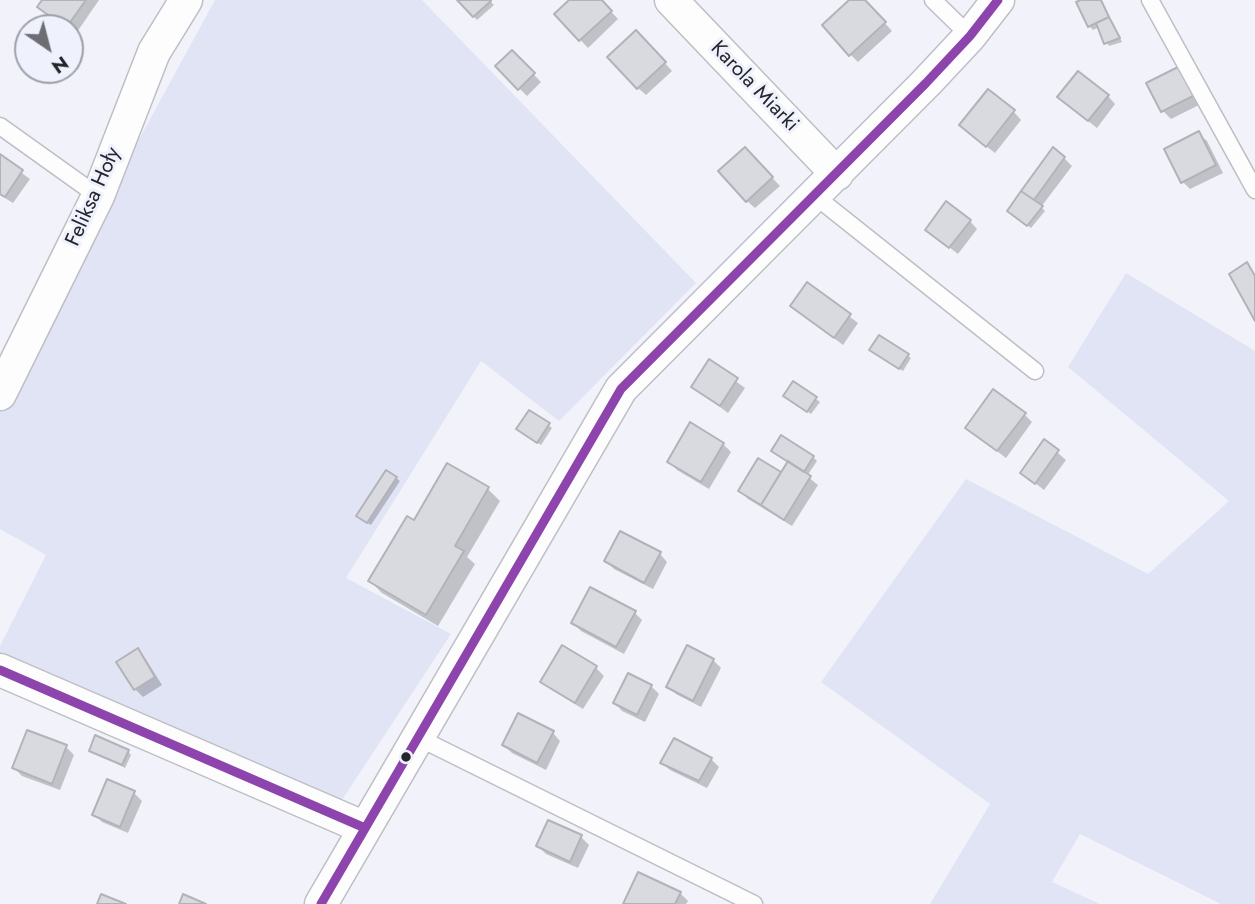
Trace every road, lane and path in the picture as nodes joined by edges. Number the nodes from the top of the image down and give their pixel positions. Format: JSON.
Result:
{"nodes":[{"id":1,"x":186,"y":0,"type":"edge"},
{"id":2,"x":671,"y":0,"type":"edge"},
{"id":3,"x":933,"y":0,"type":"edge"},
{"id":4,"x":998,"y":0,"type":"edge"},
{"id":5,"x":1150,"y":0,"type":"edge"},
{"id":6,"x":970,"y":36,"type":"junction"},
{"id":7,"x":0,"y":126,"type":"edge"},
{"id":8,"x":837,"y":174,"type":"junction"},
{"id":9,"x":1255,"y":190,"type":"edge"},
{"id":10,"x":98,"y":196,"type":"junction"},
{"id":11,"x":815,"y":197,"type":"junction"},
{"id":12,"x":1035,"y":372,"type":"dead end"},
{"id":13,"x":0,"y":394,"type":"edge"},
{"id":14,"x":0,"y":670,"type":"edge"},
{"id":15,"x":417,"y":737,"type":"junction"},
{"id":16,"x":365,"y":828,"type":"junction"},
{"id":17,"x":321,"y":904,"type":"edge"},
{"id":18,"x":754,"y":904,"type":"edge"}],
"edges":[{"from":1,"to":10,"type":"street","name":"Feliksa Hoły"},
{"from":2,"to":8,"type":"street","name":"Karola Miarki"},
{"from":3,"to":6,"type":"lane"},
{"from":4,"to":6,"type":"street"},
{"from":5,"to":9,"type":"lane"},
{"from":6,"to":8,"type":"street"},
{"from":7,"to":10,"type":"lane"},
{"from":8,"to":11,"type":"street"},
{"from":10,"to":13,"type":"street","name":"Feliksa Hoły"},
{"from":11,"to":12,"type":"lane"},
{"from":11,"to":15,"type":"street"},
{"from":14,"to":16,"type":"street"},
{"from":15,"to":16,"type":"street"},
{"from":15,"to":18,"type":"lane"},
{"from":16,"to":17,"type":"street"}]}
